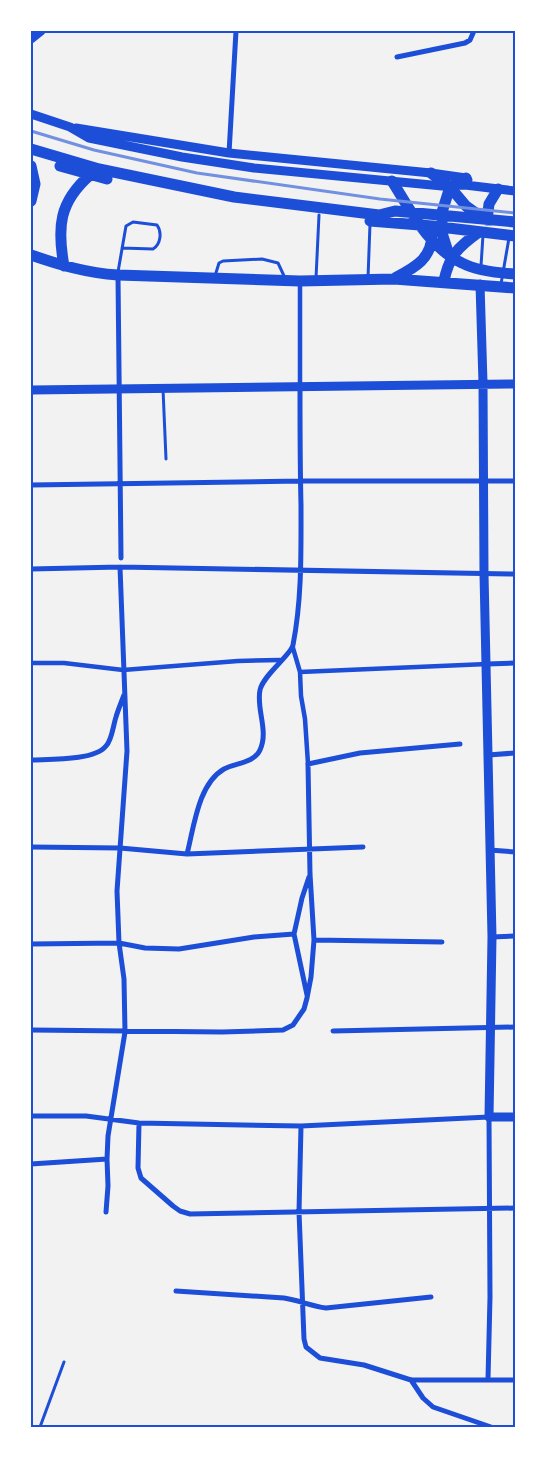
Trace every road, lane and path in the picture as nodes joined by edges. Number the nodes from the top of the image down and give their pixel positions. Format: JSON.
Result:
{"nodes":[{"id":1,"x":236,"y":31,"type":"edge"},
{"id":2,"x":474,"y":31,"type":"edge"},
{"id":3,"x":39,"y":32,"type":"edge"},
{"id":4,"x":31,"y":39,"type":"edge"},
{"id":5,"x":397,"y":57,"type":"dead end"},
{"id":6,"x":31,"y":114,"type":"edge"},
{"id":7,"x":70,"y":127,"type":"junction"},
{"id":8,"x":31,"y":149,"type":"edge"},
{"id":9,"x":229,"y":153,"type":"junction"},
{"id":10,"x":31,"y":157,"type":"edge"},
{"id":11,"x":31,"y":166,"type":"edge"},
{"id":12,"x":431,"y":173,"type":"junction"},
{"id":13,"x":90,"y":175,"type":"junction"},
{"id":14,"x":466,"y":178,"type":"junction"},
{"id":15,"x":394,"y":185,"type":"junction"},
{"id":16,"x":476,"y":187,"type":"junction"},
{"id":17,"x":498,"y":189,"type":"junction"},
{"id":18,"x":515,"y":191,"type":"edge"},
{"id":19,"x":451,"y":192,"type":"junction"},
{"id":20,"x":31,"y":201,"type":"edge"},
{"id":21,"x":319,"y":215,"type":"junction"},
{"id":22,"x":487,"y":220,"type":"junction"},
{"id":23,"x":370,"y":221,"type":"junction"},
{"id":24,"x":515,"y":222,"type":"edge"},
{"id":25,"x":432,"y":226,"type":"junction"},
{"id":26,"x":481,"y":232,"type":"junction"},
{"id":27,"x":513,"y":232,"type":"edge"},
{"id":28,"x":122,"y":248,"type":"junction"},
{"id":29,"x":31,"y":255,"type":"edge"},
{"id":30,"x":450,"y":257,"type":"junction"},
{"id":31,"x":64,"y":266,"type":"junction"},
{"id":32,"x":515,"y":274,"type":"edge"},
{"id":33,"x":118,"y":275,"type":"junction"},
{"id":34,"x":215,"y":279,"type":"junction"},
{"id":35,"x":394,"y":279,"type":"junction"},
{"id":36,"x":286,"y":280,"type":"junction"},
{"id":37,"x":368,"y":280,"type":"junction"},
{"id":38,"x":300,"y":281,"type":"junction"},
{"id":39,"x":316,"y":281,"type":"junction"},
{"id":40,"x":444,"y":282,"type":"junction"},
{"id":41,"x":480,"y":284,"type":"junction"},
{"id":42,"x":501,"y":286,"type":"junction"},
{"id":43,"x":515,"y":288,"type":"edge"},
{"id":44,"x":483,"y":384,"type":"junction"},
{"id":45,"x":515,"y":384,"type":"edge"},
{"id":46,"x":300,"y":388,"type":"junction"},
{"id":47,"x":118,"y":389,"type":"junction"},
{"id":48,"x":163,"y":389,"type":"junction"},
{"id":49,"x":31,"y":390,"type":"edge"},
{"id":50,"x":166,"y":459,"type":"dead end"},
{"id":51,"x":482,"y":480,"type":"junction"},
{"id":52,"x":301,"y":481,"type":"junction"},
{"id":53,"x":515,"y":481,"type":"edge"},
{"id":54,"x":31,"y":485,"type":"edge"},
{"id":55,"x":119,"y":485,"type":"junction"},
{"id":56,"x":121,"y":558,"type":"dead end"},
{"id":57,"x":120,"y":567,"type":"junction"},
{"id":58,"x":31,"y":569,"type":"edge"},
{"id":59,"x":301,"y":570,"type":"junction"},
{"id":60,"x":484,"y":574,"type":"junction"},
{"id":61,"x":515,"y":574,"type":"edge"},
{"id":62,"x":293,"y":648,"type":"junction"},
{"id":63,"x":280,"y":660,"type":"junction"},
{"id":64,"x":31,"y":663,"type":"edge"},
{"id":65,"x":515,"y":663,"type":"edge"},
{"id":66,"x":486,"y":664,"type":"junction"},
{"id":67,"x":123,"y":670,"type":"junction"},
{"id":68,"x":300,"y":672,"type":"junction"},
{"id":69,"x":126,"y":693,"type":"junction"},
{"id":70,"x":460,"y":744,"type":"dead end"},
{"id":71,"x":515,"y":753,"type":"edge"},
{"id":72,"x":487,"y":756,"type":"junction"},
{"id":73,"x":31,"y":760,"type":"edge"},
{"id":74,"x":308,"y":764,"type":"junction"},
{"id":75,"x":31,"y":847,"type":"edge"},
{"id":76,"x":363,"y":847,"type":"dead end"},
{"id":77,"x":120,"y":848,"type":"junction"},
{"id":78,"x":310,"y":848,"type":"junction"},
{"id":79,"x":489,"y":850,"type":"junction"},
{"id":80,"x":515,"y":852,"type":"edge"},
{"id":81,"x":187,"y":854,"type":"junction"},
{"id":82,"x":310,"y":874,"type":"junction"},
{"id":83,"x":294,"y":934,"type":"junction"},
{"id":84,"x":515,"y":936,"type":"edge"},
{"id":85,"x":492,"y":937,"type":"junction"},
{"id":86,"x":314,"y":940,"type":"junction"},
{"id":87,"x":442,"y":942,"type":"dead end"},
{"id":88,"x":119,"y":943,"type":"junction"},
{"id":89,"x":31,"y":944,"type":"edge"},
{"id":90,"x":307,"y":998,"type":"junction"},
{"id":91,"x":515,"y":1027,"type":"edge"},
{"id":92,"x":491,"y":1028,"type":"junction"},
{"id":93,"x":31,"y":1030,"type":"edge"},
{"id":94,"x":333,"y":1031,"type":"dead end"},
{"id":95,"x":125,"y":1032,"type":"junction"},
{"id":96,"x":31,"y":1116,"type":"edge"},
{"id":97,"x":488,"y":1117,"type":"junction"},
{"id":98,"x":515,"y":1117,"type":"edge"},
{"id":99,"x":110,"y":1118,"type":"junction"},
{"id":100,"x":139,"y":1122,"type":"junction"},
{"id":101,"x":301,"y":1126,"type":"junction"},
{"id":102,"x":106,"y":1159,"type":"junction"},
{"id":103,"x":31,"y":1164,"type":"edge"},
{"id":104,"x":515,"y":1208,"type":"edge"},
{"id":105,"x":488,"y":1209,"type":"junction"},
{"id":106,"x":106,"y":1212,"type":"dead end"},
{"id":107,"x":299,"y":1212,"type":"junction"},
{"id":108,"x":176,"y":1291,"type":"dead end"},
{"id":109,"x":431,"y":1297,"type":"dead end"},
{"id":110,"x":302,"y":1302,"type":"junction"},
{"id":111,"x":64,"y":1362,"type":"dead end"},
{"id":112,"x":488,"y":1379,"type":"junction"},
{"id":113,"x":411,"y":1380,"type":"junction"},
{"id":114,"x":515,"y":1380,"type":"edge"},
{"id":115,"x":40,"y":1427,"type":"edge"},
{"id":116,"x":491,"y":1427,"type":"edge"}],
"edges":[{"from":1,"to":9,"type":"street"},
{"from":2,"to":5,"type":"street"},
{"from":3,"to":4,"type":"street"},
{"from":6,"to":7,"type":"street"},
{"from":7,"to":9,"type":"street"},
{"from":7,"to":15,"type":"street"},
{"from":8,"to":24,"type":"highway"},
{"from":9,"to":12,"type":"street"},
{"from":10,"to":13,"type":"highway"},
{"from":11,"to":20,"type":"highway"},
{"from":12,"to":14,"type":"street"},
{"from":12,"to":19,"type":"highway"},
{"from":13,"to":21,"type":"highway"},
{"from":13,"to":31,"type":"highway"},
{"from":14,"to":16,"type":"street"},
{"from":14,"to":19,"type":"highway"},
{"from":15,"to":19,"type":"street"},
{"from":15,"to":30,"type":"highway"},
{"from":16,"to":17,"type":"street"},
{"from":16,"to":19,"type":"street"},
{"from":17,"to":18,"type":"street"},
{"from":17,"to":22,"type":"highway"},
{"from":19,"to":22,"type":"highway"},
{"from":19,"to":30,"type":"highway"},
{"from":21,"to":23,"type":"highway"},
{"from":21,"to":39,"type":"lane"},
{"from":22,"to":27,"type":"highway"},
{"from":23,"to":25,"type":"highway"},
{"from":23,"to":37,"type":"lane"},
{"from":25,"to":26,"type":"highway"},
{"from":25,"to":35,"type":"highway"},
{"from":26,"to":27,"type":"highway"},
{"from":26,"to":40,"type":"highway"},
{"from":26,"to":41,"type":"lane"},
{"from":27,"to":42,"type":"lane"},
{"from":28,"to":28,"type":"lane"},
{"from":28,"to":33,"type":"lane"},
{"from":29,"to":31,"type":"highway"},
{"from":30,"to":32,"type":"highway"},
{"from":31,"to":33,"type":"highway"},
{"from":33,"to":34,"type":"highway"},
{"from":33,"to":47,"type":"street"},
{"from":34,"to":36,"type":"highway"},
{"from":34,"to":36,"type":"lane"},
{"from":35,"to":37,"type":"highway"},
{"from":35,"to":40,"type":"highway"},
{"from":36,"to":38,"type":"highway"},
{"from":37,"to":39,"type":"highway"},
{"from":38,"to":39,"type":"highway"},
{"from":38,"to":46,"type":"street"},
{"from":40,"to":41,"type":"highway"},
{"from":41,"to":42,"type":"highway"},
{"from":41,"to":44,"type":"street"},
{"from":42,"to":43,"type":"highway"},
{"from":44,"to":45,"type":"street"},
{"from":44,"to":46,"type":"street"},
{"from":44,"to":51,"type":"street"},
{"from":46,"to":48,"type":"street"},
{"from":46,"to":52,"type":"street"},
{"from":47,"to":48,"type":"street"},
{"from":47,"to":49,"type":"street"},
{"from":47,"to":55,"type":"street"},
{"from":48,"to":50,"type":"lane"},
{"from":51,"to":52,"type":"street"},
{"from":51,"to":53,"type":"street"},
{"from":51,"to":60,"type":"street"},
{"from":52,"to":55,"type":"street"},
{"from":52,"to":59,"type":"street"},
{"from":54,"to":55,"type":"street"},
{"from":55,"to":56,"type":"street"},
{"from":57,"to":58,"type":"street"},
{"from":57,"to":59,"type":"street"},
{"from":57,"to":67,"type":"street"},
{"from":59,"to":60,"type":"street"},
{"from":59,"to":62,"type":"street"},
{"from":60,"to":61,"type":"street"},
{"from":60,"to":66,"type":"street"},
{"from":62,"to":63,"type":"street"},
{"from":62,"to":68,"type":"street"},
{"from":63,"to":67,"type":"street"},
{"from":63,"to":81,"type":"street"},
{"from":64,"to":67,"type":"street"},
{"from":65,"to":66,"type":"street"},
{"from":66,"to":68,"type":"street"},
{"from":66,"to":72,"type":"street"},
{"from":67,"to":69,"type":"street"},
{"from":68,"to":74,"type":"street"},
{"from":69,"to":73,"type":"street"},
{"from":69,"to":77,"type":"street"},
{"from":70,"to":74,"type":"street"},
{"from":71,"to":72,"type":"street"},
{"from":72,"to":79,"type":"street"},
{"from":74,"to":78,"type":"street"},
{"from":75,"to":77,"type":"street"},
{"from":76,"to":78,"type":"street"},
{"from":77,"to":81,"type":"street"},
{"from":77,"to":88,"type":"street"},
{"from":78,"to":81,"type":"street"},
{"from":78,"to":82,"type":"street"},
{"from":79,"to":80,"type":"street"},
{"from":79,"to":85,"type":"street"},
{"from":82,"to":83,"type":"street"},
{"from":82,"to":86,"type":"street"},
{"from":83,"to":88,"type":"street"},
{"from":83,"to":90,"type":"street"},
{"from":84,"to":85,"type":"street"},
{"from":85,"to":92,"type":"street"},
{"from":86,"to":87,"type":"street"},
{"from":86,"to":90,"type":"street"},
{"from":88,"to":89,"type":"street"},
{"from":88,"to":95,"type":"street"},
{"from":90,"to":95,"type":"street"},
{"from":91,"to":92,"type":"street"},
{"from":92,"to":94,"type":"street"},
{"from":92,"to":97,"type":"street"},
{"from":93,"to":95,"type":"street"},
{"from":95,"to":99,"type":"street"},
{"from":96,"to":99,"type":"street"},
{"from":97,"to":98,"type":"street"},
{"from":97,"to":101,"type":"street"},
{"from":97,"to":105,"type":"street"},
{"from":99,"to":100,"type":"street"},
{"from":99,"to":102,"type":"street"},
{"from":100,"to":101,"type":"street"},
{"from":100,"to":107,"type":"street"},
{"from":101,"to":107,"type":"street"},
{"from":102,"to":103,"type":"street"},
{"from":102,"to":106,"type":"street"},
{"from":104,"to":105,"type":"street"},
{"from":105,"to":107,"type":"street"},
{"from":105,"to":112,"type":"street"},
{"from":107,"to":110,"type":"street"},
{"from":108,"to":110,"type":"street"},
{"from":109,"to":110,"type":"street"},
{"from":110,"to":113,"type":"street"},
{"from":111,"to":115,"type":"lane"},
{"from":112,"to":113,"type":"street"},
{"from":112,"to":114,"type":"street"},
{"from":113,"to":116,"type":"street"}]}
